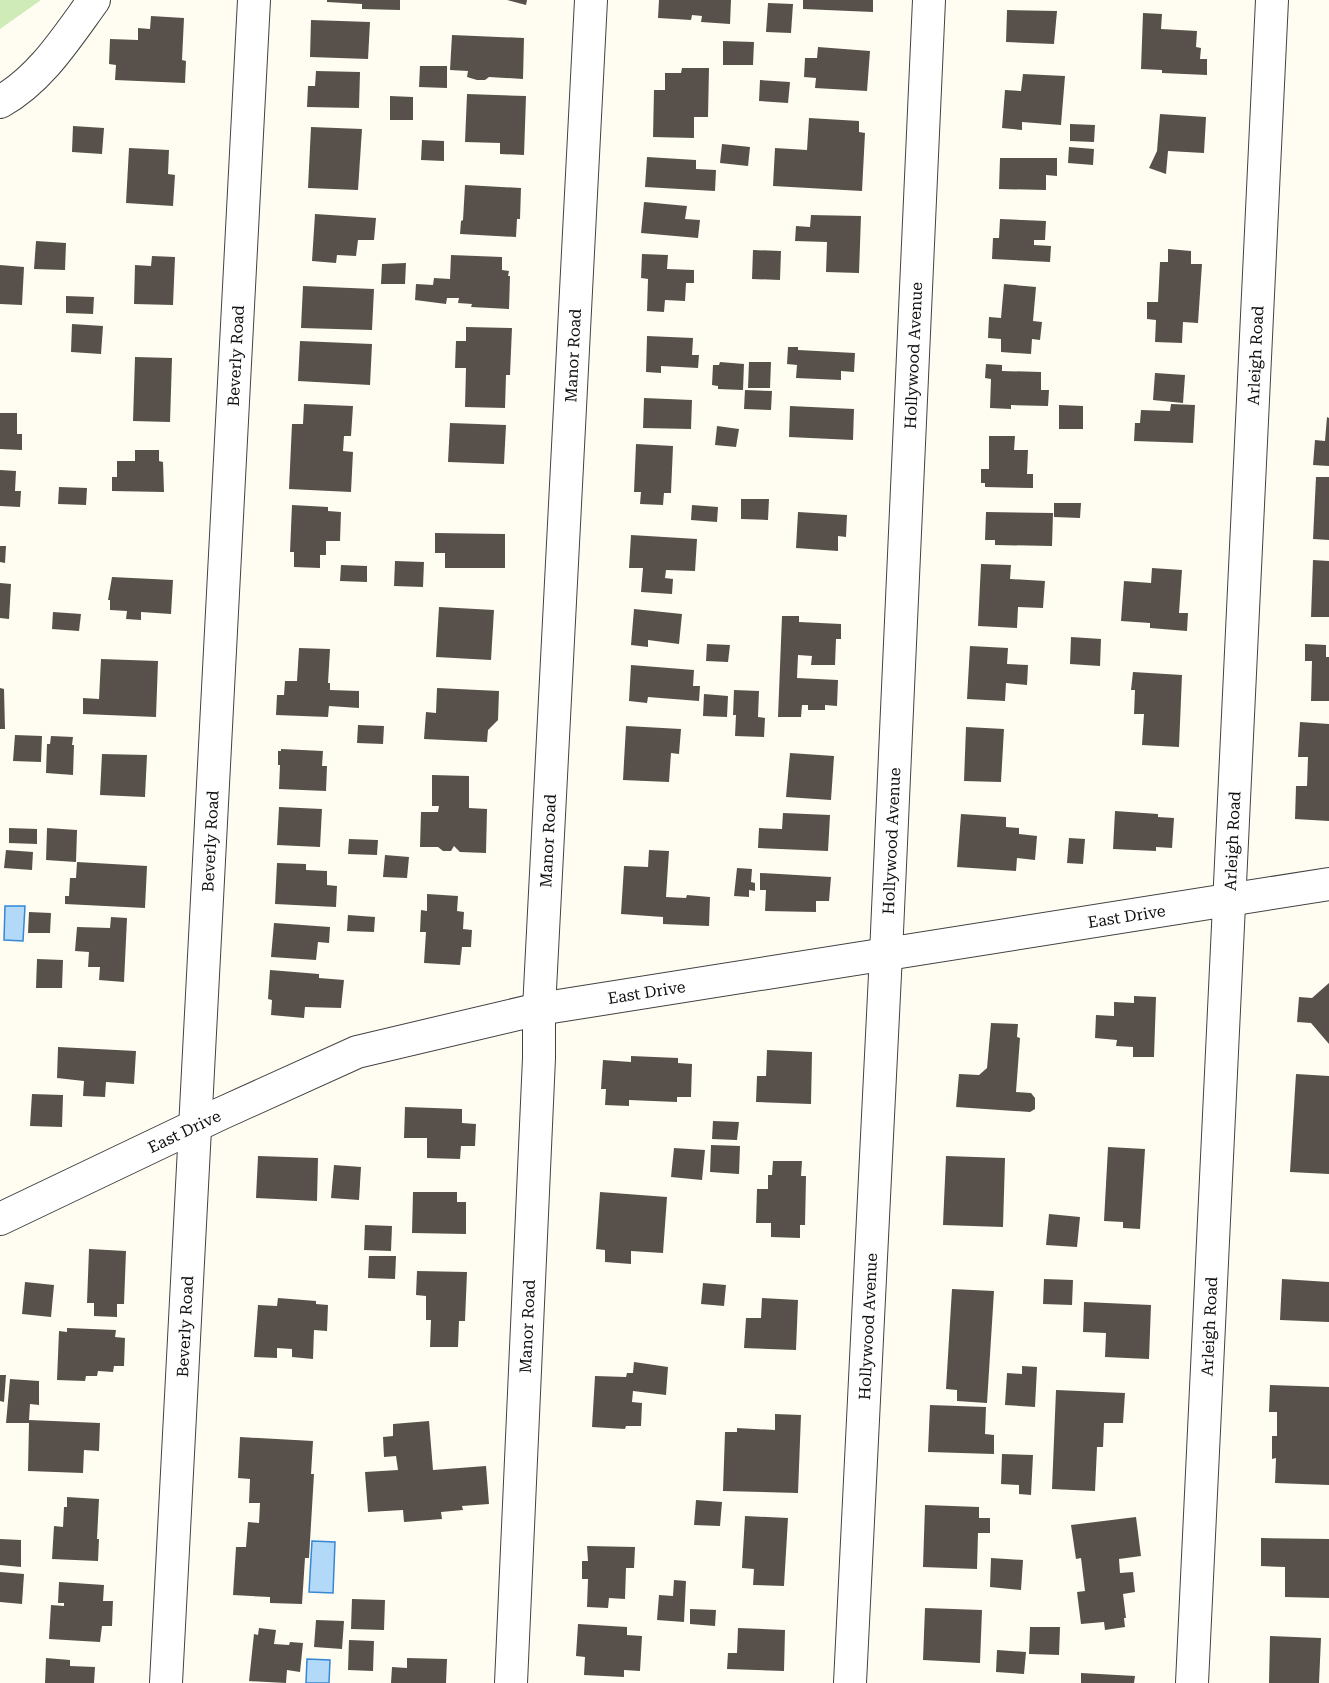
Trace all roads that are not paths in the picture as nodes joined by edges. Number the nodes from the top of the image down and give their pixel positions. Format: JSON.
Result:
{"nodes":[{"id":1,"x":94,"y":0,"type":"edge"},
{"id":2,"x":254,"y":0,"type":"edge"},
{"id":3,"x":591,"y":0,"type":"edge"},
{"id":4,"x":929,"y":0,"type":"edge"},
{"id":5,"x":1272,"y":0,"type":"edge"},
{"id":6,"x":0,"y":102,"type":"edge"},
{"id":7,"x":1329,"y":884,"type":"edge"},
{"id":8,"x":1230,"y":899,"type":"junction"},
{"id":9,"x":886,"y":954,"type":"junction"},
{"id":10,"x":539,"y":1009,"type":"junction"},
{"id":11,"x":195,"y":1126,"type":"junction"},
{"id":12,"x":0,"y":1219,"type":"edge"},
{"id":13,"x":166,"y":1683,"type":"edge"},
{"id":14,"x":511,"y":1683,"type":"edge"},
{"id":15,"x":850,"y":1683,"type":"edge"},
{"id":16,"x":1192,"y":1683,"type":"edge"}],
"edges":[{"from":1,"to":6,"type":"street"},
{"from":2,"to":11,"type":"street","name":"Beverly Road"},
{"from":3,"to":10,"type":"street","name":"Manor Road"},
{"from":4,"to":9,"type":"street","name":"Hollywood Avenue"},
{"from":5,"to":8,"type":"street","name":"Arleigh Road"},
{"from":7,"to":8,"type":"street","name":"East Drive"},
{"from":8,"to":9,"type":"street","name":"East Drive"},
{"from":8,"to":16,"type":"street","name":"Arleigh Road"},
{"from":9,"to":10,"type":"street","name":"East Drive"},
{"from":9,"to":15,"type":"street","name":"Hollywood Avenue"},
{"from":10,"to":11,"type":"street","name":"East Drive"},
{"from":10,"to":14,"type":"street","name":"Manor Road"},
{"from":11,"to":12,"type":"street","name":"East Drive"},
{"from":11,"to":13,"type":"street","name":"Beverly Road"}]}
